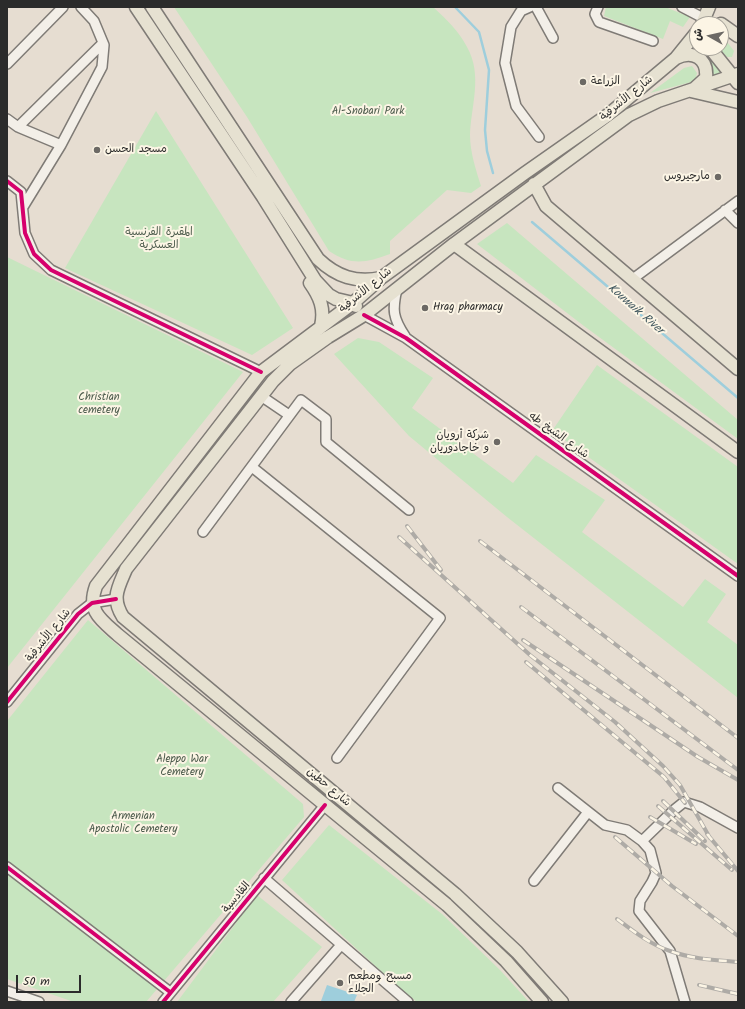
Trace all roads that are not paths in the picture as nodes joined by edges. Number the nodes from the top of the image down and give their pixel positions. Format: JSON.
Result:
{"nodes":[{"id":1,"x":63,"y":7,"type":"edge"},
{"id":2,"x":81,"y":7,"type":"edge"},
{"id":3,"x":136,"y":7,"type":"edge"},
{"id":4,"x":152,"y":7,"type":"edge"},
{"id":5,"x":530,"y":7,"type":"edge"},
{"id":6,"x":536,"y":7,"type":"edge"},
{"id":7,"x":598,"y":7,"type":"edge"},
{"id":8,"x":682,"y":7,"type":"edge"},
{"id":9,"x":696,"y":16,"type":"edge"},
{"id":10,"x":729,"y":30,"type":"edge"},
{"id":11,"x":738,"y":36,"type":"edge"},
{"id":12,"x":552,"y":38,"type":"dead end"},
{"id":13,"x":653,"y":41,"type":"dead end"},
{"id":14,"x":689,"y":42,"type":"edge"},
{"id":15,"x":102,"y":44,"type":"junction"},
{"id":16,"x":717,"y":56,"type":"edge"},
{"id":17,"x":676,"y":58,"type":"junction"},
{"id":18,"x":7,"y":64,"type":"edge"},
{"id":19,"x":736,"y":77,"type":"edge"},
{"id":20,"x":691,"y":91,"type":"junction"},
{"id":21,"x":738,"y":102,"type":"edge"},
{"id":22,"x":7,"y":119,"type":"edge"},
{"id":23,"x":18,"y":127,"type":"junction"},
{"id":24,"x":539,"y":137,"type":"dead end"},
{"id":25,"x":61,"y":146,"type":"junction"},
{"id":26,"x":7,"y":181,"type":"edge"},
{"id":27,"x":534,"y":184,"type":"junction"},
{"id":28,"x":738,"y":201,"type":"edge"},
{"id":29,"x":23,"y":207,"type":"junction"},
{"id":30,"x":725,"y":210,"type":"junction"},
{"id":31,"x":738,"y":224,"type":"edge"},
{"id":32,"x":292,"y":242,"type":"junction"},
{"id":33,"x":454,"y":244,"type":"junction"},
{"id":34,"x":381,"y":278,"type":"junction"},
{"id":35,"x":634,"y":278,"type":"junction"},
{"id":36,"x":397,"y":288,"type":"junction"},
{"id":37,"x":353,"y":303,"type":"junction"},
{"id":38,"x":364,"y":315,"type":"junction"},
{"id":39,"x":321,"y":326,"type":"junction"},
{"id":40,"x":406,"y":338,"type":"junction"},
{"id":41,"x":738,"y":369,"type":"edge"},
{"id":42,"x":261,"y":372,"type":"junction"},
{"id":43,"x":261,"y":396,"type":"junction"},
{"id":44,"x":289,"y":415,"type":"junction"},
{"id":45,"x":738,"y":452,"type":"edge"},
{"id":46,"x":252,"y":467,"type":"junction"},
{"id":47,"x":409,"y":510,"type":"dead end"},
{"id":48,"x":203,"y":532,"type":"dead end"},
{"id":49,"x":738,"y":576,"type":"edge"},
{"id":50,"x":116,"y":599,"type":"junction"},
{"id":51,"x":92,"y":603,"type":"junction"},
{"id":52,"x":7,"y":702,"type":"edge"},
{"id":53,"x":337,"y":758,"type":"dead end"},
{"id":54,"x":558,"y":788,"type":"dead end"},
{"id":55,"x":325,"y":805,"type":"junction"},
{"id":56,"x":588,"y":812,"type":"junction"},
{"id":57,"x":738,"y":828,"type":"edge"},
{"id":58,"x":642,"y":841,"type":"junction"},
{"id":59,"x":7,"y":867,"type":"edge"},
{"id":60,"x":264,"y":878,"type":"junction"},
{"id":61,"x":534,"y":881,"type":"dead end"},
{"id":62,"x":341,"y":945,"type":"junction"},
{"id":63,"x":7,"y":991,"type":"edge"},
{"id":64,"x":170,"y":992,"type":"junction"},
{"id":65,"x":39,"y":1002,"type":"edge"},
{"id":66,"x":163,"y":1002,"type":"edge"},
{"id":67,"x":291,"y":1002,"type":"edge"},
{"id":68,"x":408,"y":1002,"type":"edge"},
{"id":69,"x":542,"y":1002,"type":"edge"},
{"id":70,"x":562,"y":1002,"type":"edge"},
{"id":71,"x":684,"y":1002,"type":"edge"}],
"edges":[{"from":1,"to":18,"type":"street"},
{"from":2,"to":15,"type":"street"},
{"from":3,"to":32,"type":"main road"},
{"from":4,"to":34,"type":"main road"},
{"from":5,"to":24,"type":"street"},
{"from":6,"to":12,"type":"street"},
{"from":7,"to":13,"type":"street"},
{"from":8,"to":9,"type":"street"},
{"from":10,"to":11,"type":"main road"},
{"from":14,"to":17,"type":"main road","name":"شارع الأشرفية"},
{"from":15,"to":23,"type":"street"},
{"from":15,"to":25,"type":"street"},
{"from":16,"to":19,"type":"main road"},
{"from":17,"to":20,"type":"main road"},
{"from":17,"to":34,"type":"main road","name":"شارع الأشرفية"},
{"from":19,"to":20,"type":"main road","name":"شارع الأشرفية"},
{"from":20,"to":21,"type":"main road"},
{"from":20,"to":27,"type":"main road","name":"شارع الأشرفية"},
{"from":22,"to":23,"type":"street"},
{"from":23,"to":25,"type":"street"},
{"from":25,"to":29,"type":"street"},
{"from":26,"to":29,"type":"street"},
{"from":27,"to":33,"type":"main road","name":"شارع الأشرفية"},
{"from":27,"to":35,"type":"main road"},
{"from":28,"to":30,"type":"street"},
{"from":29,"to":42,"type":"street"},
{"from":30,"to":31,"type":"street"},
{"from":30,"to":35,"type":"street"},
{"from":32,"to":37,"type":"main road"},
{"from":32,"to":39,"type":"main road"},
{"from":33,"to":36,"type":"main road","name":"شارع الأشرفية"},
{"from":33,"to":45,"type":"main road"},
{"from":34,"to":37,"type":"main road","name":"شارع الأشرفية"},
{"from":35,"to":41,"type":"main road"},
{"from":36,"to":38,"type":"main road","name":"شارع الأشرفية"},
{"from":36,"to":40,"type":"street"},
{"from":37,"to":38,"type":"main road"},
{"from":37,"to":39,"type":"main road","name":"شارع الأشرفية"},
{"from":38,"to":40,"type":"street","name":"شارع الشيخ طه"},
{"from":38,"to":43,"type":"main road","name":"شارع الأشرفية"},
{"from":39,"to":42,"type":"main road","name":"شارع الأشرفية"},
{"from":40,"to":49,"type":"street","name":"شارع الشيخ طه"},
{"from":42,"to":51,"type":"main road","name":"شارع الأشرفية"},
{"from":43,"to":44,"type":"street"},
{"from":43,"to":50,"type":"main road","name":"شارع الأشرفية"},
{"from":44,"to":46,"type":"street"},
{"from":44,"to":47,"type":"street"},
{"from":46,"to":48,"type":"street"},
{"from":46,"to":53,"type":"street"},
{"from":50,"to":51,"type":"street"},
{"from":50,"to":70,"type":"main road","name":"شارع حطين"},
{"from":51,"to":52,"type":"street","name":"شارع الأشرفية"},
{"from":51,"to":55,"type":"main road","name":"شارع حطين"},
{"from":54,"to":56,"type":"street"},
{"from":55,"to":60,"type":"street","name":"القادسية"},
{"from":55,"to":69,"type":"main road","name":"شارع حطين"},
{"from":56,"to":58,"type":"street"},
{"from":56,"to":61,"type":"street"},
{"from":57,"to":58,"type":"street"},
{"from":58,"to":71,"type":"street"},
{"from":59,"to":64,"type":"street"},
{"from":60,"to":62,"type":"street"},
{"from":60,"to":64,"type":"street","name":"القادسية"},
{"from":62,"to":67,"type":"street"},
{"from":62,"to":68,"type":"street"},
{"from":63,"to":65,"type":"street"},
{"from":64,"to":66,"type":"street","name":"القادسية"}]}
